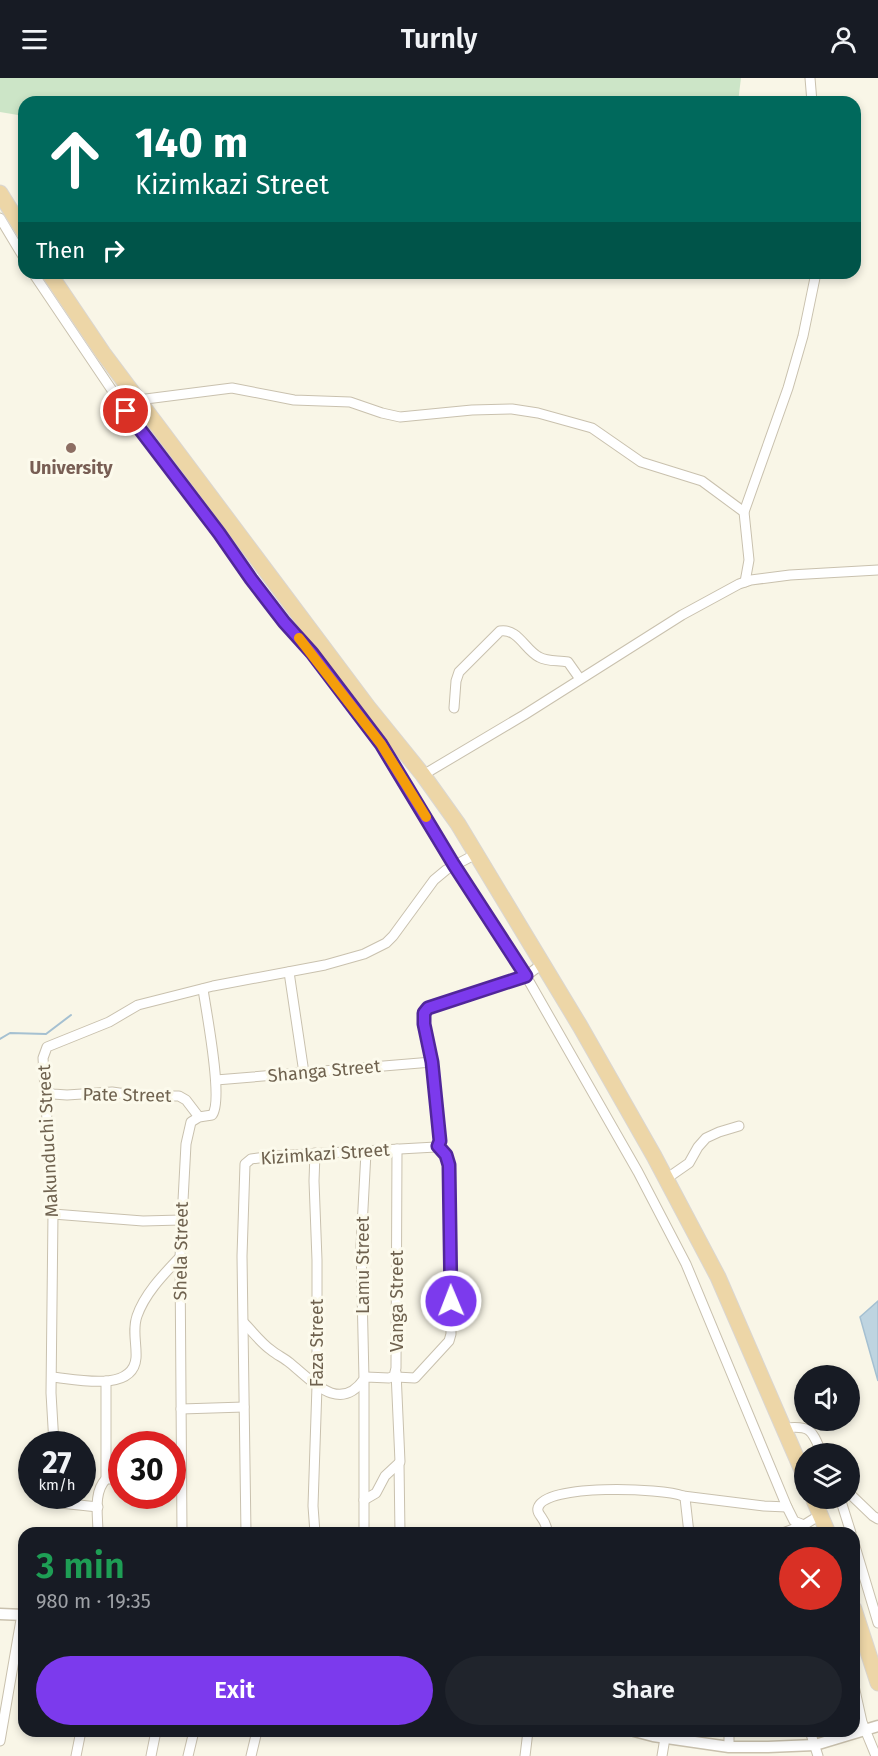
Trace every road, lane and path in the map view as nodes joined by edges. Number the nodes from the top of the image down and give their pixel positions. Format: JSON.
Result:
{"nodes":[{"id":1,"x":810,"y":78,"type":"edge"},
{"id":2,"x":812,"y":96,"type":"edge"},
{"id":3,"x":0,"y":193,"type":"edge"},
{"id":4,"x":0,"y":218,"type":"edge"},
{"id":5,"x":18,"y":222,"type":"edge"},
{"id":6,"x":18,"y":248,"type":"edge"},
{"id":7,"x":37,"y":279,"type":"edge"},
{"id":8,"x":53,"y":279,"type":"edge"},
{"id":9,"x":815,"y":279,"type":"edge"},
{"id":10,"x":138,"y":400,"type":"junction"},
{"id":11,"x":744,"y":512,"type":"junction"},
{"id":12,"x":878,"y":570,"type":"edge"},
{"id":13,"x":745,"y":582,"type":"junction"},
{"id":14,"x":580,"y":679,"type":"junction"},
{"id":15,"x":454,"y":708,"type":"dead end"},
{"id":16,"x":423,"y":776,"type":"junction"},
{"id":17,"x":476,"y":854,"type":"junction"},
{"id":18,"x":454,"y":865,"type":"junction"},
{"id":19,"x":543,"y":964,"type":"junction"},
{"id":20,"x":289,"y":972,"type":"junction"},
{"id":21,"x":526,"y":976,"type":"junction"},
{"id":22,"x":203,"y":989,"type":"junction"},
{"id":23,"x":432,"y":1062,"type":"junction"},
{"id":24,"x":304,"y":1073,"type":"junction"},
{"id":25,"x":216,"y":1080,"type":"junction"},
{"id":26,"x":46,"y":1091,"type":"junction"},
{"id":27,"x":199,"y":1117,"type":"junction"},
{"id":28,"x":739,"y":1125,"type":"dead end"},
{"id":29,"x":438,"y":1146,"type":"junction"},
{"id":30,"x":397,"y":1149,"type":"junction"},
{"id":31,"x":366,"y":1152,"type":"junction"},
{"id":32,"x":315,"y":1153,"type":"junction"},
{"id":33,"x":666,"y":1179,"type":"junction"},
{"id":34,"x":53,"y":1214,"type":"junction"},
{"id":35,"x":181,"y":1220,"type":"junction"},
{"id":36,"x":180,"y":1257,"type":"junction"},
{"id":37,"x":244,"y":1323,"type":"junction"},
{"id":38,"x":396,"y":1374,"type":"junction"},
{"id":39,"x":52,"y":1377,"type":"junction"},
{"id":40,"x":364,"y":1378,"type":"junction"},
{"id":41,"x":106,"y":1381,"type":"junction"},
{"id":42,"x":317,"y":1386,"type":"junction"},
{"id":43,"x":244,"y":1407,"type":"junction"},
{"id":44,"x":182,"y":1409,"type":"junction"},
{"id":45,"x":785,"y":1428,"type":"junction"},
{"id":46,"x":54,"y":1431,"type":"edge"},
{"id":47,"x":182,"y":1431,"type":"edge"},
{"id":48,"x":817,"y":1443,"type":"edge"},
{"id":49,"x":794,"y":1450,"type":"edge"},
{"id":50,"x":399,"y":1463,"type":"junction"},
{"id":51,"x":106,"y":1479,"type":"joint"},
{"id":52,"x":683,"y":1496,"type":"junction"},
{"id":53,"x":364,"y":1500,"type":"junction"},
{"id":54,"x":860,"y":1503,"type":"edge"},
{"id":55,"x":98,"y":1507,"type":"joint"},
{"id":56,"x":787,"y":1507,"type":"junction"},
{"id":57,"x":183,"y":1509,"type":"edge"},
{"id":58,"x":818,"y":1509,"type":"edge"},
{"id":59,"x":843,"y":1509,"type":"edge"},
{"id":60,"x":820,"y":1515,"type":"junction"},
{"id":61,"x":878,"y":1519,"type":"edge"},
{"id":62,"x":804,"y":1525,"type":"junction"},
{"id":63,"x":98,"y":1527,"type":"edge"},
{"id":64,"x":182,"y":1527,"type":"edge"},
{"id":65,"x":246,"y":1527,"type":"edge"},
{"id":66,"x":315,"y":1527,"type":"edge"},
{"id":67,"x":364,"y":1527,"type":"edge"},
{"id":68,"x":399,"y":1527,"type":"edge"},
{"id":69,"x":548,"y":1527,"type":"edge"},
{"id":70,"x":688,"y":1527,"type":"edge"},
{"id":71,"x":799,"y":1527,"type":"edge"},
{"id":72,"x":825,"y":1527,"type":"edge"},
{"id":73,"x":848,"y":1527,"type":"edge"},
{"id":74,"x":860,"y":1563,"type":"edge"},
{"id":75,"x":0,"y":1614,"type":"edge"},
{"id":76,"x":18,"y":1615,"type":"edge"},
{"id":77,"x":878,"y":1623,"type":"edge"},
{"id":78,"x":860,"y":1628,"type":"edge"},
{"id":79,"x":18,"y":1642,"type":"edge"},
{"id":80,"x":878,"y":1683,"type":"edge"},
{"id":81,"x":860,"y":1709,"type":"edge"},
{"id":82,"x":878,"y":1726,"type":"edge"},
{"id":83,"x":865,"y":1729,"type":"junction"},
{"id":84,"x":860,"y":1731,"type":"edge"},
{"id":85,"x":80,"y":1737,"type":"edge"},
{"id":86,"x":155,"y":1737,"type":"edge"},
{"id":87,"x":193,"y":1737,"type":"edge"},
{"id":88,"x":256,"y":1737,"type":"edge"},
{"id":89,"x":527,"y":1737,"type":"edge"},
{"id":90,"x":661,"y":1737,"type":"edge"},
{"id":91,"x":729,"y":1737,"type":"edge"},
{"id":92,"x":846,"y":1737,"type":"edge"},
{"id":93,"x":665,"y":1738,"type":"junction"},
{"id":94,"x":0,"y":1740,"type":"edge"},
{"id":95,"x":729,"y":1747,"type":"junction"},
{"id":96,"x":816,"y":1750,"type":"edge"},
{"id":97,"x":76,"y":1756,"type":"edge"},
{"id":98,"x":152,"y":1756,"type":"edge"},
{"id":99,"x":188,"y":1756,"type":"edge"},
{"id":100,"x":254,"y":1756,"type":"edge"},
{"id":101,"x":525,"y":1756,"type":"edge"},
{"id":102,"x":662,"y":1756,"type":"edge"},
{"id":103,"x":876,"y":1756,"type":"edge"}],
"edges":[{"from":1,"to":2,"type":"street"},
{"from":3,"to":5,"type":"highway"},
{"from":4,"to":6,"type":"street"},
{"from":7,"to":18,"type":"street"},
{"from":8,"to":10,"type":"highway"},
{"from":9,"to":11,"type":"street"},
{"from":10,"to":11,"type":"street"},
{"from":10,"to":16,"type":"highway"},
{"from":11,"to":13,"type":"street"},
{"from":12,"to":13,"type":"street"},
{"from":13,"to":14,"type":"street"},
{"from":14,"to":15,"type":"street"},
{"from":14,"to":16,"type":"street"},
{"from":16,"to":17,"type":"highway"},
{"from":17,"to":18,"type":"street","name":"Makunduchi Street"},
{"from":17,"to":19,"type":"highway"},
{"from":18,"to":20,"type":"street","name":"Makunduchi Street"},
{"from":18,"to":21,"type":"street"},
{"from":19,"to":21,"type":"street"},
{"from":19,"to":33,"type":"highway"},
{"from":20,"to":22,"type":"street","name":"Makunduchi Street"},
{"from":20,"to":24,"type":"street"},
{"from":21,"to":23,"type":"street"},
{"from":21,"to":56,"type":"street"},
{"from":22,"to":25,"type":"street","name":"Shela Street"},
{"from":22,"to":26,"type":"street","name":"Makunduchi Street"},
{"from":23,"to":24,"type":"street","name":"Shanga Street"},
{"from":23,"to":29,"type":"street"},
{"from":24,"to":25,"type":"street","name":"Shanga Street"},
{"from":25,"to":27,"type":"street","name":"Shela Street"},
{"from":26,"to":27,"type":"street","name":"Pate Street"},
{"from":26,"to":34,"type":"street","name":"Makunduchi Street"},
{"from":27,"to":35,"type":"street","name":"Shela Street"},
{"from":28,"to":33,"type":"street"},
{"from":29,"to":30,"type":"street","name":"Kizimkazi Street"},
{"from":29,"to":38,"type":"street"},
{"from":30,"to":31,"type":"street","name":"Kizimkazi Street"},
{"from":30,"to":38,"type":"street","name":"Vanga Street"},
{"from":31,"to":32,"type":"street","name":"Kizimkazi Street"},
{"from":31,"to":40,"type":"street","name":"Lamu Street"},
{"from":32,"to":37,"type":"street","name":"Kizimkazi Street"},
{"from":32,"to":42,"type":"street","name":"Faza Street"},
{"from":33,"to":45,"type":"highway"},
{"from":34,"to":35,"type":"street"},
{"from":34,"to":39,"type":"street","name":"Makunduchi Street"},
{"from":35,"to":36,"type":"street","name":"Shela Street"},
{"from":36,"to":41,"type":"street"},
{"from":36,"to":44,"type":"street","name":"Shela Street"},
{"from":37,"to":42,"type":"street"},
{"from":37,"to":43,"type":"street","name":"Kizimkazi Street"},
{"from":38,"to":40,"type":"street","name":"Vanga Street"},
{"from":38,"to":50,"type":"street"},
{"from":39,"to":41,"type":"street"},
{"from":39,"to":46,"type":"street","name":"Makunduchi Street"},
{"from":40,"to":42,"type":"street"},
{"from":40,"to":53,"type":"street"},
{"from":41,"to":51,"type":"street"},
{"from":42,"to":66,"type":"street","name":"Faza Street"},
{"from":43,"to":44,"type":"street"},
{"from":43,"to":65,"type":"street","name":"Kizimkazi Street"},
{"from":44,"to":47,"type":"street","name":"Shela Street"},
{"from":45,"to":48,"type":"street"},
{"from":45,"to":49,"type":"highway"},
{"from":50,"to":53,"type":"street"},
{"from":50,"to":68,"type":"street"},
{"from":51,"to":55,"type":"street"},
{"from":52,"to":56,"type":"street"},
{"from":52,"to":69,"type":"street"},
{"from":52,"to":70,"type":"street"},
{"from":53,"to":67,"type":"street"},
{"from":54,"to":61,"type":"street"},
{"from":55,"to":63,"type":"street"},
{"from":56,"to":62,"type":"street"},
{"from":57,"to":64,"type":"street","name":"Shela Street"},
{"from":58,"to":60,"type":"highway"},
{"from":59,"to":73,"type":"street"},
{"from":60,"to":62,"type":"street"},
{"from":60,"to":72,"type":"highway"},
{"from":62,"to":71,"type":"street"},
{"from":74,"to":77,"type":"street"},
{"from":75,"to":76,"type":"street"},
{"from":78,"to":80,"type":"highway"},
{"from":79,"to":94,"type":"street"},
{"from":81,"to":83,"type":"street"},
{"from":82,"to":83,"type":"street"},
{"from":83,"to":84,"type":"street"},
{"from":83,"to":103,"type":"street"},
{"from":85,"to":97,"type":"street"},
{"from":86,"to":98,"type":"street"},
{"from":87,"to":99,"type":"street"},
{"from":88,"to":100,"type":"street"},
{"from":89,"to":101,"type":"street"},
{"from":90,"to":93,"type":"street"},
{"from":91,"to":95,"type":"street"},
{"from":92,"to":96,"type":"street"},
{"from":93,"to":95,"type":"street"},
{"from":93,"to":102,"type":"street"},
{"from":95,"to":96,"type":"street"}]}
